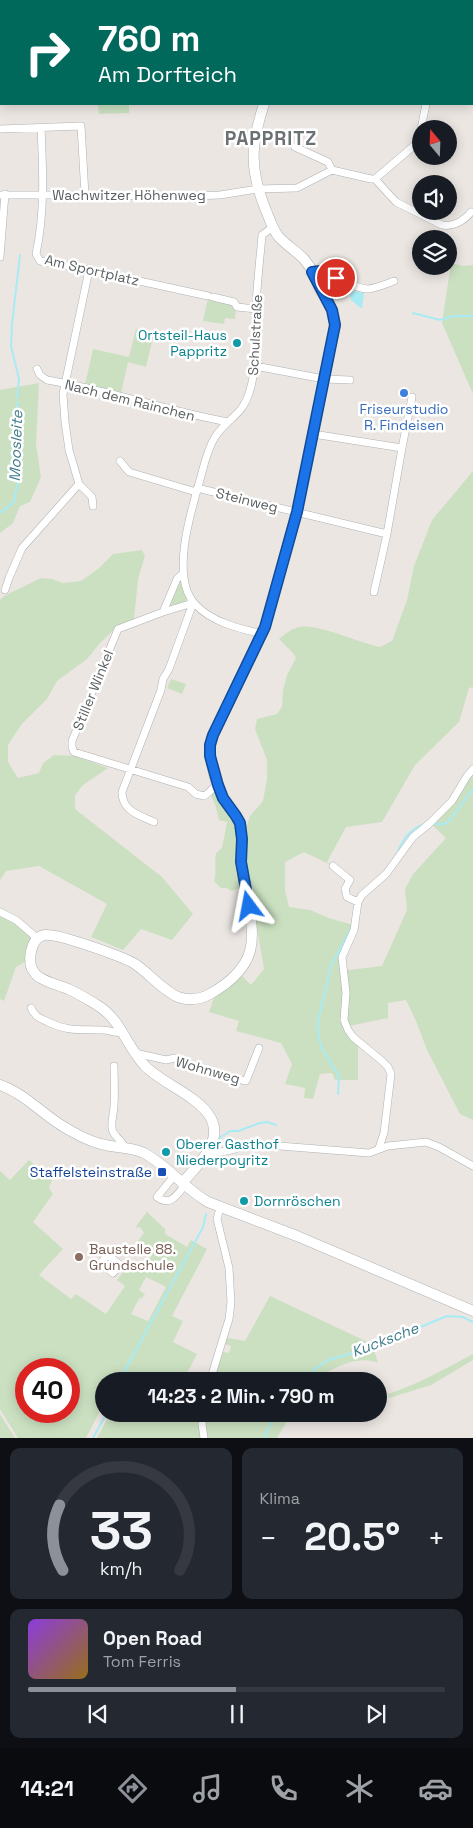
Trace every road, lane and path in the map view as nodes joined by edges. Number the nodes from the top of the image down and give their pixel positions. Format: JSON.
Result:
{"nodes":[{"id":1,"x":264,"y":105,"type":"edge"},
{"id":2,"x":426,"y":105,"type":"edge"},
{"id":3,"x":423,"y":120,"type":"edge"},
{"id":4,"x":41,"y":128,"type":"junction"},
{"id":5,"x":0,"y":129,"type":"edge"},
{"id":6,"x":295,"y":147,"type":"dead end"},
{"id":7,"x":412,"y":147,"type":"edge"},
{"id":8,"x":332,"y":170,"type":"junction"},
{"id":9,"x":375,"y":179,"type":"junction"},
{"id":10,"x":258,"y":190,"type":"junction"},
{"id":11,"x":3,"y":194,"type":"edge"},
{"id":12,"x":20,"y":194,"type":"junction"},
{"id":13,"x":43,"y":195,"type":"junction"},
{"id":14,"x":84,"y":195,"type":"junction"},
{"id":15,"x":4,"y":205,"type":"junction"},
{"id":16,"x":471,"y":212,"type":"dead end"},
{"id":17,"x":273,"y":227,"type":"junction"},
{"id":18,"x":0,"y":257,"type":"edge"},
{"id":19,"x":89,"y":270,"type":"junction"},
{"id":20,"x":312,"y":272,"type":"junction"},
{"id":21,"x":394,"y":281,"type":"dead end"},
{"id":22,"x":256,"y":309,"type":"junction"},
{"id":23,"x":255,"y":366,"type":"junction"},
{"id":24,"x":37,"y":369,"type":"dead end"},
{"id":25,"x":324,"y":379,"type":"junction"},
{"id":26,"x":350,"y":380,"type":"dead end"},
{"id":27,"x":64,"y":383,"type":"junction"},
{"id":28,"x":412,"y":397,"type":"dead end"},
{"id":29,"x":228,"y":422,"type":"junction"},
{"id":30,"x":313,"y":434,"type":"junction"},
{"id":31,"x":402,"y":448,"type":"junction"},
{"id":32,"x":120,"y":461,"type":"dead end"},
{"id":33,"x":79,"y":484,"type":"junction"},
{"id":34,"x":197,"y":490,"type":"junction"},
{"id":35,"x":94,"y":506,"type":"dead end"},
{"id":36,"x":297,"y":512,"type":"junction"},
{"id":37,"x":386,"y":534,"type":"junction"},
{"id":38,"x":183,"y":574,"type":"junction"},
{"id":39,"x":5,"y":590,"type":"dead end"},
{"id":40,"x":374,"y":592,"type":"dead end"},
{"id":41,"x":194,"y":603,"type":"junction"},
{"id":42,"x":163,"y":612,"type":"junction"},
{"id":43,"x":263,"y":634,"type":"junction"},
{"id":44,"x":133,"y":761,"type":"junction"},
{"id":45,"x":130,"y":769,"type":"junction"},
{"id":46,"x":473,"y":769,"type":"edge"},
{"id":47,"x":140,"y":772,"type":"junction"},
{"id":48,"x":218,"y":785,"type":"junction"},
{"id":49,"x":154,"y":822,"type":"dead end"},
{"id":50,"x":333,"y":866,"type":"dead end"},
{"id":51,"x":358,"y":902,"type":"junction"},
{"id":52,"x":0,"y":912,"type":"edge"},
{"id":53,"x":37,"y":938,"type":"junction"},
{"id":54,"x":31,"y":1008,"type":"dead end"},
{"id":55,"x":123,"y":1032,"type":"junction"},
{"id":56,"x":259,"y":1048,"type":"dead end"},
{"id":57,"x":135,"y":1053,"type":"junction"},
{"id":58,"x":114,"y":1066,"type":"dead end"},
{"id":59,"x":0,"y":1086,"type":"edge"},
{"id":60,"x":124,"y":1148,"type":"junction"},
{"id":61,"x":379,"y":1148,"type":"junction"},
{"id":62,"x":208,"y":1152,"type":"junction"},
{"id":63,"x":473,"y":1166,"type":"edge"},
{"id":64,"x":180,"y":1182,"type":"junction"},
{"id":65,"x":220,"y":1208,"type":"junction"},
{"id":66,"x":473,"y":1311,"type":"edge"},
{"id":67,"x":213,"y":1372,"type":"edge"},
{"id":68,"x":202,"y":1422,"type":"edge"},
{"id":69,"x":204,"y":1438,"type":"edge"}],
"edges":[{"from":1,"to":10,"type":"street"},
{"from":2,"to":3,"type":"street"},
{"from":4,"to":5,"type":"street"},
{"from":4,"to":13,"type":"street","name":"Am Sportplatz"},
{"from":4,"to":14,"type":"street"},
{"from":6,"to":8,"type":"street"},
{"from":7,"to":9,"type":"street"},
{"from":8,"to":9,"type":"street"},
{"from":8,"to":10,"type":"street","name":"Wachwitzer Höhenweg"},
{"from":9,"to":16,"type":"street"},
{"from":10,"to":14,"type":"street","name":"Wachwitzer Höhenweg"},
{"from":10,"to":17,"type":"street"},
{"from":11,"to":12,"type":"street","name":"Wachwitzer Höhenweg"},
{"from":11,"to":15,"type":"street"},
{"from":12,"to":13,"type":"street","name":"Wachwitzer Höhenweg"},
{"from":12,"to":15,"type":"street"},
{"from":13,"to":14,"type":"street","name":"Wachwitzer Höhenweg"},
{"from":13,"to":19,"type":"street","name":"Am Sportplatz"},
{"from":15,"to":18,"type":"street"},
{"from":17,"to":20,"type":"street"},
{"from":17,"to":22,"type":"street","name":"Schulstraße"},
{"from":19,"to":22,"type":"street","name":"Am Sportplatz"},
{"from":19,"to":27,"type":"street"},
{"from":20,"to":21,"type":"street"},
{"from":20,"to":25,"type":"street"},
{"from":22,"to":23,"type":"street","name":"Schulstraße"},
{"from":23,"to":25,"type":"street"},
{"from":23,"to":29,"type":"street","name":"Schulstraße"},
{"from":24,"to":27,"type":"street","name":"Nach dem Rainchen"},
{"from":25,"to":26,"type":"street"},
{"from":25,"to":30,"type":"street"},
{"from":27,"to":29,"type":"street","name":"Nach dem Rainchen"},
{"from":27,"to":33,"type":"street"},
{"from":28,"to":31,"type":"street"},
{"from":29,"to":34,"type":"street","name":"Schulstraße"},
{"from":30,"to":31,"type":"street"},
{"from":30,"to":36,"type":"street"},
{"from":31,"to":37,"type":"street"},
{"from":32,"to":34,"type":"street"},
{"from":33,"to":35,"type":"street"},
{"from":33,"to":39,"type":"street"},
{"from":34,"to":36,"type":"street","name":"Steinweg"},
{"from":34,"to":38,"type":"street","name":"Schulstraße"},
{"from":36,"to":37,"type":"street","name":"Steinweg"},
{"from":36,"to":43,"type":"street"},
{"from":37,"to":40,"type":"street"},
{"from":38,"to":41,"type":"street","name":"Schulstraße"},
{"from":38,"to":42,"type":"street"},
{"from":41,"to":42,"type":"street"},
{"from":41,"to":43,"type":"street","name":"Schulstraße"},
{"from":41,"to":44,"type":"street"},
{"from":42,"to":45,"type":"street","name":"Stiller Winkel"},
{"from":43,"to":48,"type":"street"},
{"from":44,"to":45,"type":"street"},
{"from":44,"to":47,"type":"street"},
{"from":45,"to":47,"type":"street"},
{"from":45,"to":49,"type":"street"},
{"from":46,"to":51,"type":"street"},
{"from":47,"to":48,"type":"street"},
{"from":48,"to":53,"type":"street"},
{"from":50,"to":51,"type":"street"},
{"from":51,"to":61,"type":"street"},
{"from":52,"to":53,"type":"street"},
{"from":53,"to":55,"type":"street"},
{"from":54,"to":55,"type":"street"},
{"from":55,"to":57,"type":"street"},
{"from":56,"to":57,"type":"street","name":"Wohnweg"},
{"from":57,"to":62,"type":"street"},
{"from":58,"to":60,"type":"street"},
{"from":59,"to":60,"type":"street"},
{"from":60,"to":64,"type":"street"},
{"from":61,"to":62,"type":"street"},
{"from":61,"to":63,"type":"street"},
{"from":62,"to":64,"type":"street"},
{"from":64,"to":65,"type":"street"},
{"from":65,"to":66,"type":"street"},
{"from":65,"to":67,"type":"street"},
{"from":68,"to":69,"type":"street"}]}
